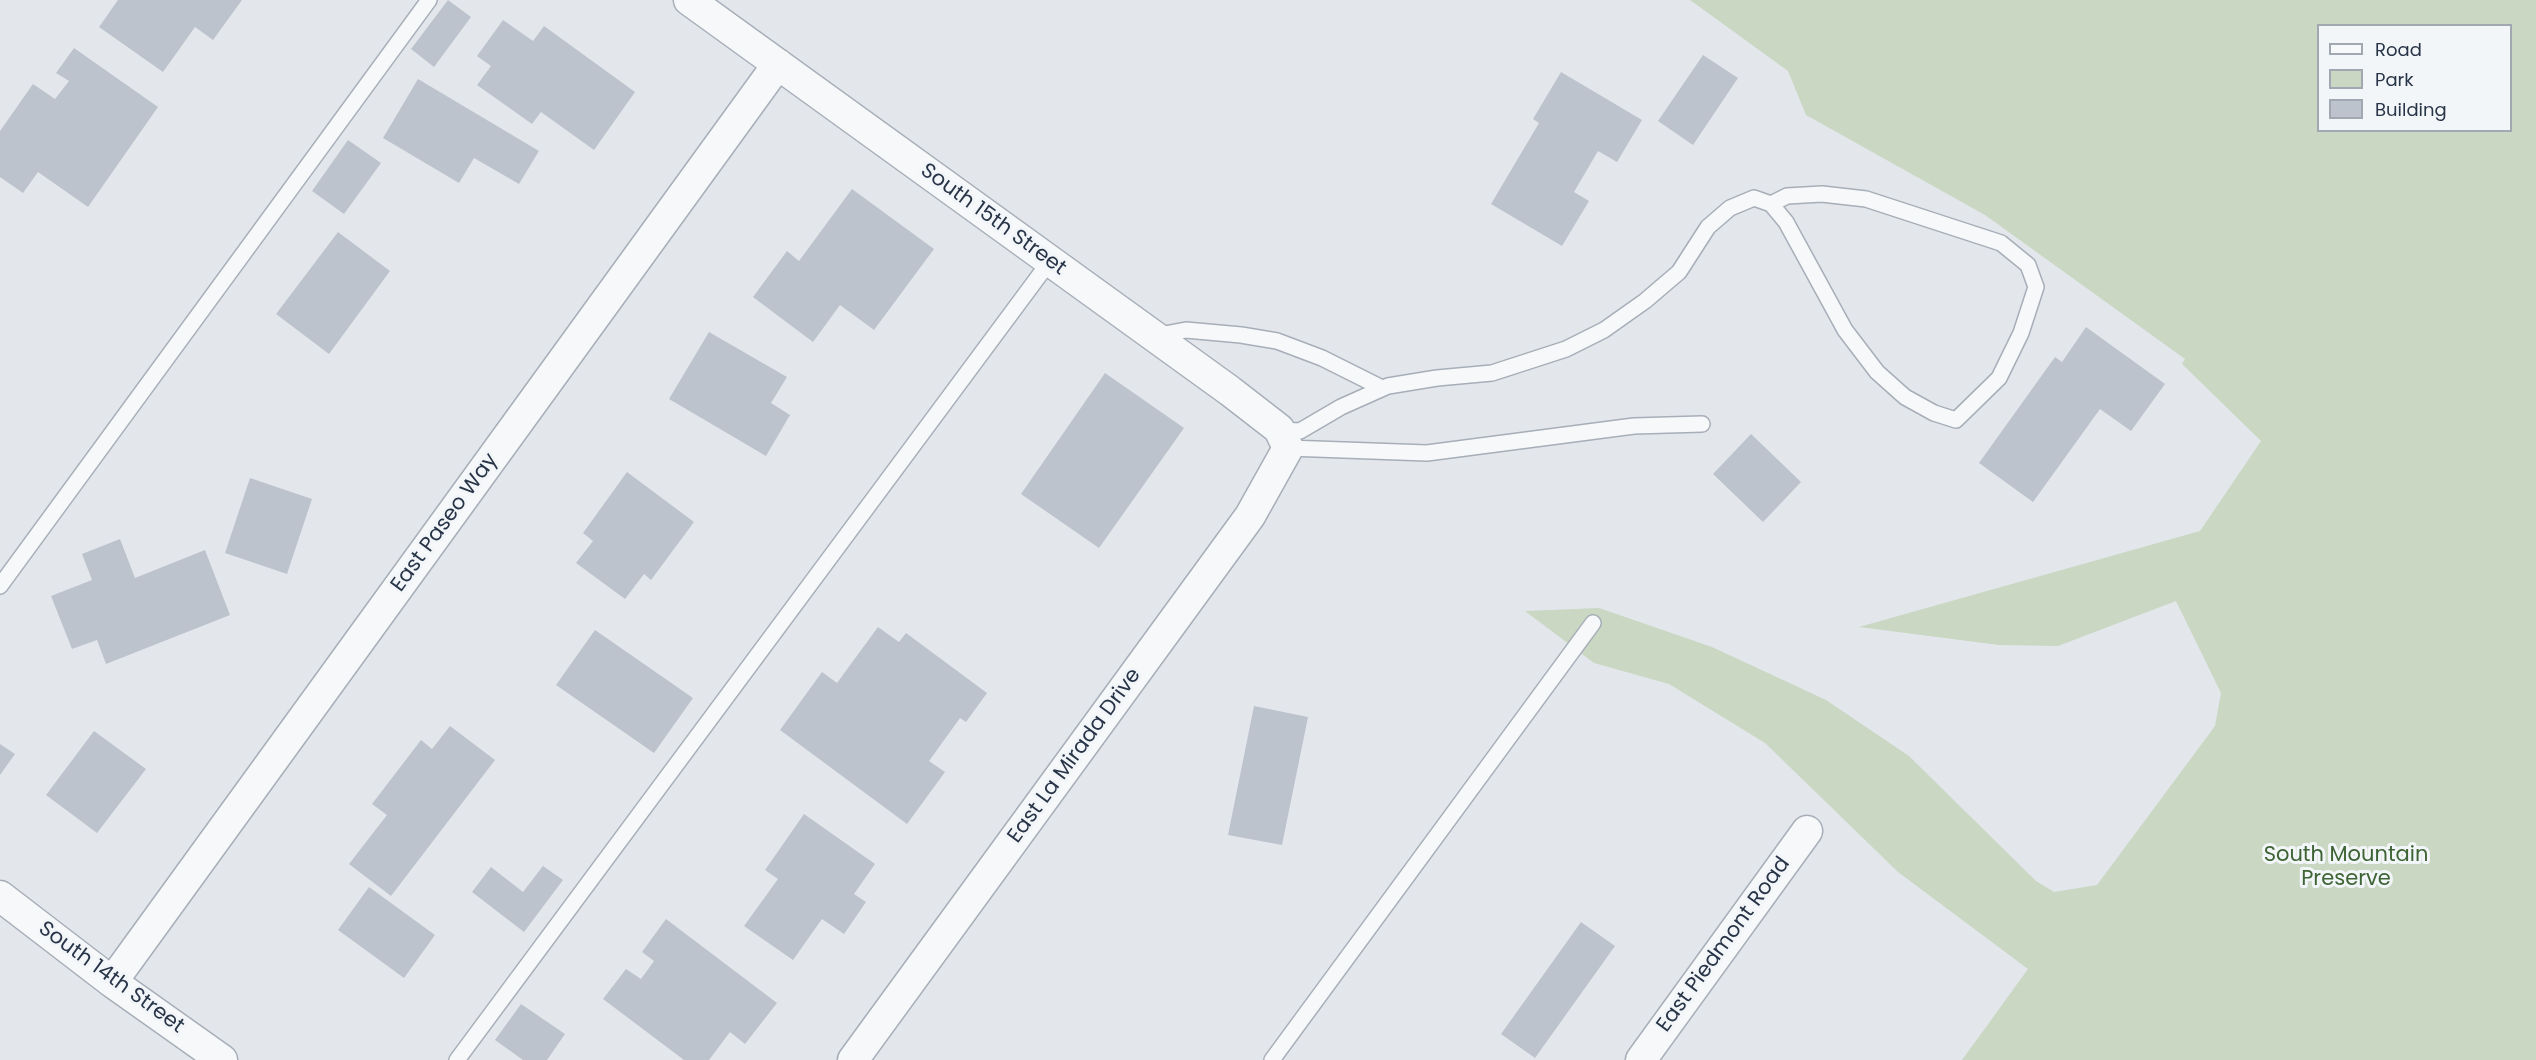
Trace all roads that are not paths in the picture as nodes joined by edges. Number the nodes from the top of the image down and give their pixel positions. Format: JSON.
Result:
{"nodes":[{"id":1,"x":429,"y":0,"type":"edge"},
{"id":2,"x":689,"y":0,"type":"edge"},
{"id":3,"x":778,"y":64,"type":"junction"},
{"id":4,"x":1771,"y":204,"type":"junction"},
{"id":5,"x":1050,"y":261,"type":"junction"},
{"id":6,"x":1154,"y":336,"type":"junction"},
{"id":7,"x":1383,"y":388,"type":"junction"},
{"id":8,"x":1701,"y":424,"type":"dead end"},
{"id":9,"x":1284,"y":439,"type":"junction"},
{"id":10,"x":0,"y":586,"type":"edge"},
{"id":11,"x":1593,"y":623,"type":"dead end"},
{"id":12,"x":1807,"y":831,"type":"dead end"},
{"id":13,"x":0,"y":896,"type":"edge"},
{"id":14,"x":112,"y":982,"type":"junction"},
{"id":15,"x":222,"y":1060,"type":"edge"},
{"id":16,"x":457,"y":1060,"type":"edge"},
{"id":17,"x":853,"y":1060,"type":"edge"},
{"id":18,"x":1272,"y":1060,"type":"edge"},
{"id":19,"x":1641,"y":1060,"type":"edge"}],
"edges":[{"from":1,"to":10,"type":"lane"},
{"from":2,"to":3,"type":"street","name":"South 15th Street"},
{"from":3,"to":5,"type":"street","name":"South 15th Street"},
{"from":3,"to":14,"type":"street","name":"East Paseo Way"},
{"from":4,"to":4,"type":"lane"},
{"from":4,"to":7,"type":"lane"},
{"from":5,"to":6,"type":"street","name":"South 15th Street"},
{"from":5,"to":16,"type":"lane"},
{"from":6,"to":7,"type":"lane"},
{"from":6,"to":9,"type":"street","name":"South 15th Street"},
{"from":7,"to":9,"type":"lane"},
{"from":8,"to":9,"type":"lane"},
{"from":9,"to":17,"type":"street","name":"East La Mirada Drive"},
{"from":11,"to":18,"type":"lane"},
{"from":12,"to":19,"type":"street","name":"East Piedmont Road"},
{"from":13,"to":14,"type":"street","name":"South 14th Street"},
{"from":14,"to":15,"type":"street","name":"South 14th Street"}]}
